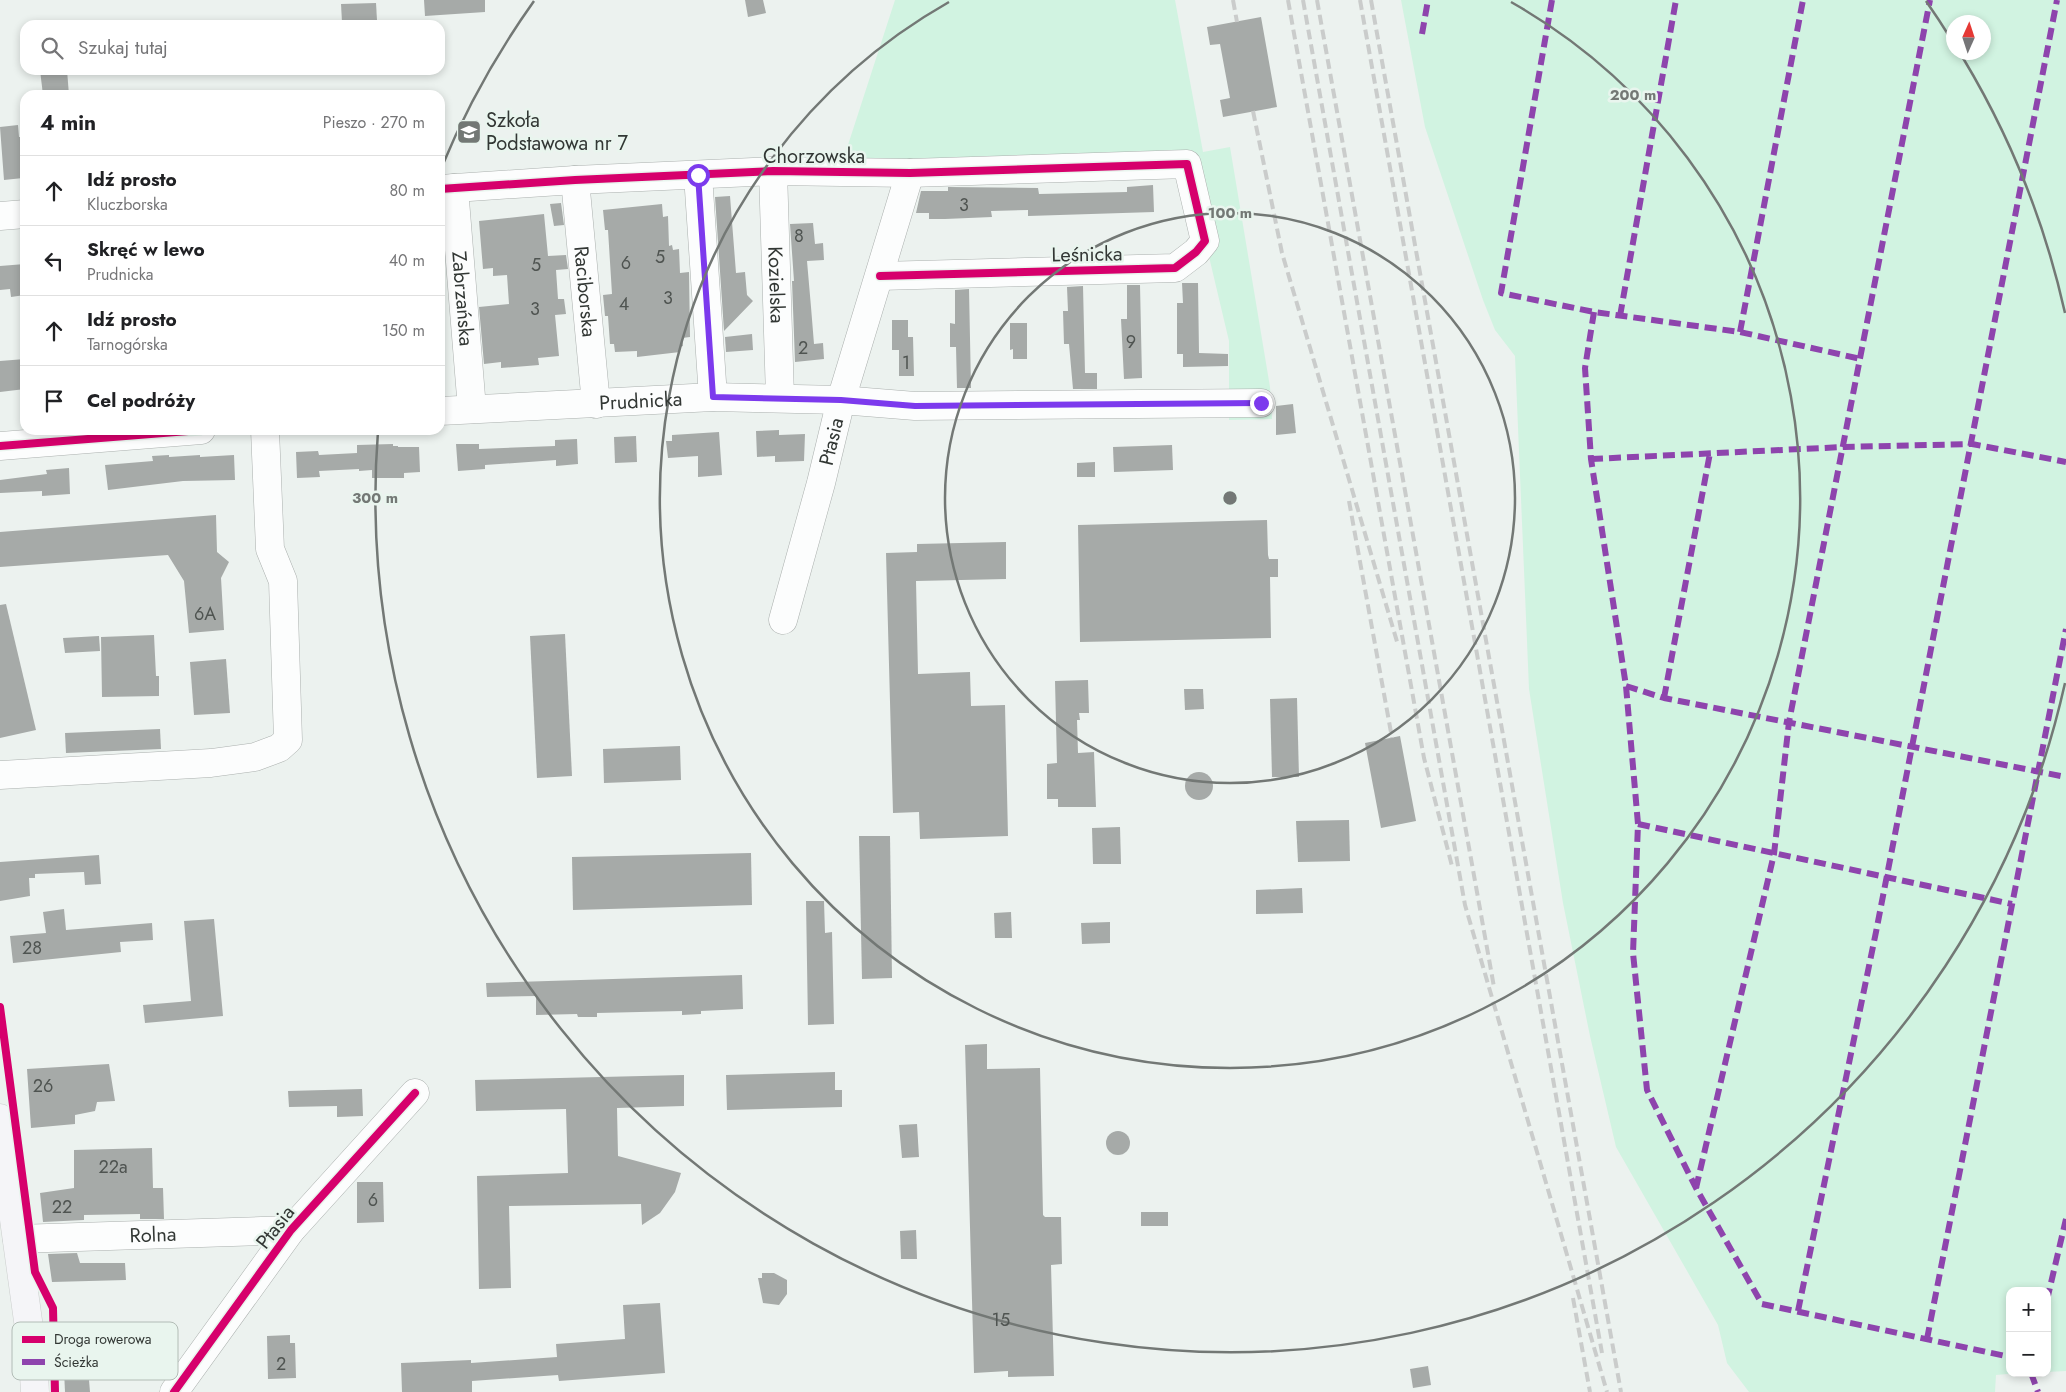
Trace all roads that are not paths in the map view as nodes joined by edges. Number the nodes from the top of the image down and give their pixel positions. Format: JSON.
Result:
{"nodes":[{"id":1,"x":1187,"y":164,"type":"joint"},
{"id":2,"x":773,"y":171,"type":"junction"},
{"id":3,"x":910,"y":173,"type":"junction"},
{"id":4,"x":698,"y":175,"type":"junction"},
{"id":5,"x":575,"y":180,"type":"junction"},
{"id":6,"x":447,"y":189,"type":"edge"},
{"id":7,"x":20,"y":214,"type":"edge"},
{"id":8,"x":0,"y":216,"type":"edge"},
{"id":9,"x":880,"y":276,"type":"junction"},
{"id":10,"x":713,"y":397,"type":"junction"},
{"id":11,"x":780,"y":397,"type":"junction"},
{"id":12,"x":841,"y":400,"type":"junction"},
{"id":13,"x":1261,"y":403,"type":"dead end"},
{"id":14,"x":596,"y":404,"type":"junction"},
{"id":15,"x":472,"y":409,"type":"junction"},
{"id":16,"x":445,"y":411,"type":"edge"},
{"id":17,"x":84,"y":435,"type":"edge"},
{"id":18,"x":265,"y":435,"type":"edge"},
{"id":19,"x":0,"y":446,"type":"edge"},
{"id":20,"x":783,"y":620,"type":"dead end"},
{"id":21,"x":0,"y":775,"type":"edge"},
{"id":22,"x":416,"y":1093,"type":"dead end"},
{"id":23,"x":0,"y":1118,"type":"edge"},
{"id":24,"x":291,"y":1230,"type":"junction"},
{"id":25,"x":17,"y":1239,"type":"junction"},
{"id":26,"x":27,"y":1322,"type":"edge"},
{"id":27,"x":174,"y":1392,"type":"edge"}],
"edges":[{"from":1,"to":3,"type":"street","name":"Chorzowska"},
{"from":1,"to":9,"type":"street","name":"Leśnicka"},
{"from":2,"to":3,"type":"street","name":"Chorzowska"},
{"from":2,"to":4,"type":"street","name":"Chorzowska"},
{"from":2,"to":11,"type":"street","name":"Kozielska"},
{"from":3,"to":9,"type":"street","name":"Ptasia"},
{"from":4,"to":5,"type":"street","name":"Chorzowska"},
{"from":4,"to":10,"type":"street"},
{"from":5,"to":6,"type":"street","name":"Chorzowska"},
{"from":5,"to":14,"type":"street","name":"Raciborska"},
{"from":6,"to":15,"type":"street","name":"Zabrzańska"},
{"from":7,"to":8,"type":"street"},
{"from":9,"to":12,"type":"street","name":"Ptasia"},
{"from":10,"to":11,"type":"street","name":"Prudnicka"},
{"from":10,"to":14,"type":"street","name":"Prudnicka"},
{"from":11,"to":12,"type":"street","name":"Prudnicka"},
{"from":12,"to":13,"type":"street","name":"Prudnicka"},
{"from":12,"to":20,"type":"street","name":"Ptasia"},
{"from":14,"to":15,"type":"street","name":"Prudnicka"},
{"from":15,"to":16,"type":"street","name":"Prudnicka"},
{"from":17,"to":19,"type":"street"},
{"from":18,"to":21,"type":"street"},
{"from":22,"to":24,"type":"street","name":"Ptasia"},
{"from":23,"to":25,"type":"main road"},
{"from":24,"to":25,"type":"street","name":"Rolna"},
{"from":24,"to":27,"type":"street","name":"Ptasia"},
{"from":25,"to":26,"type":"main road"}]}
